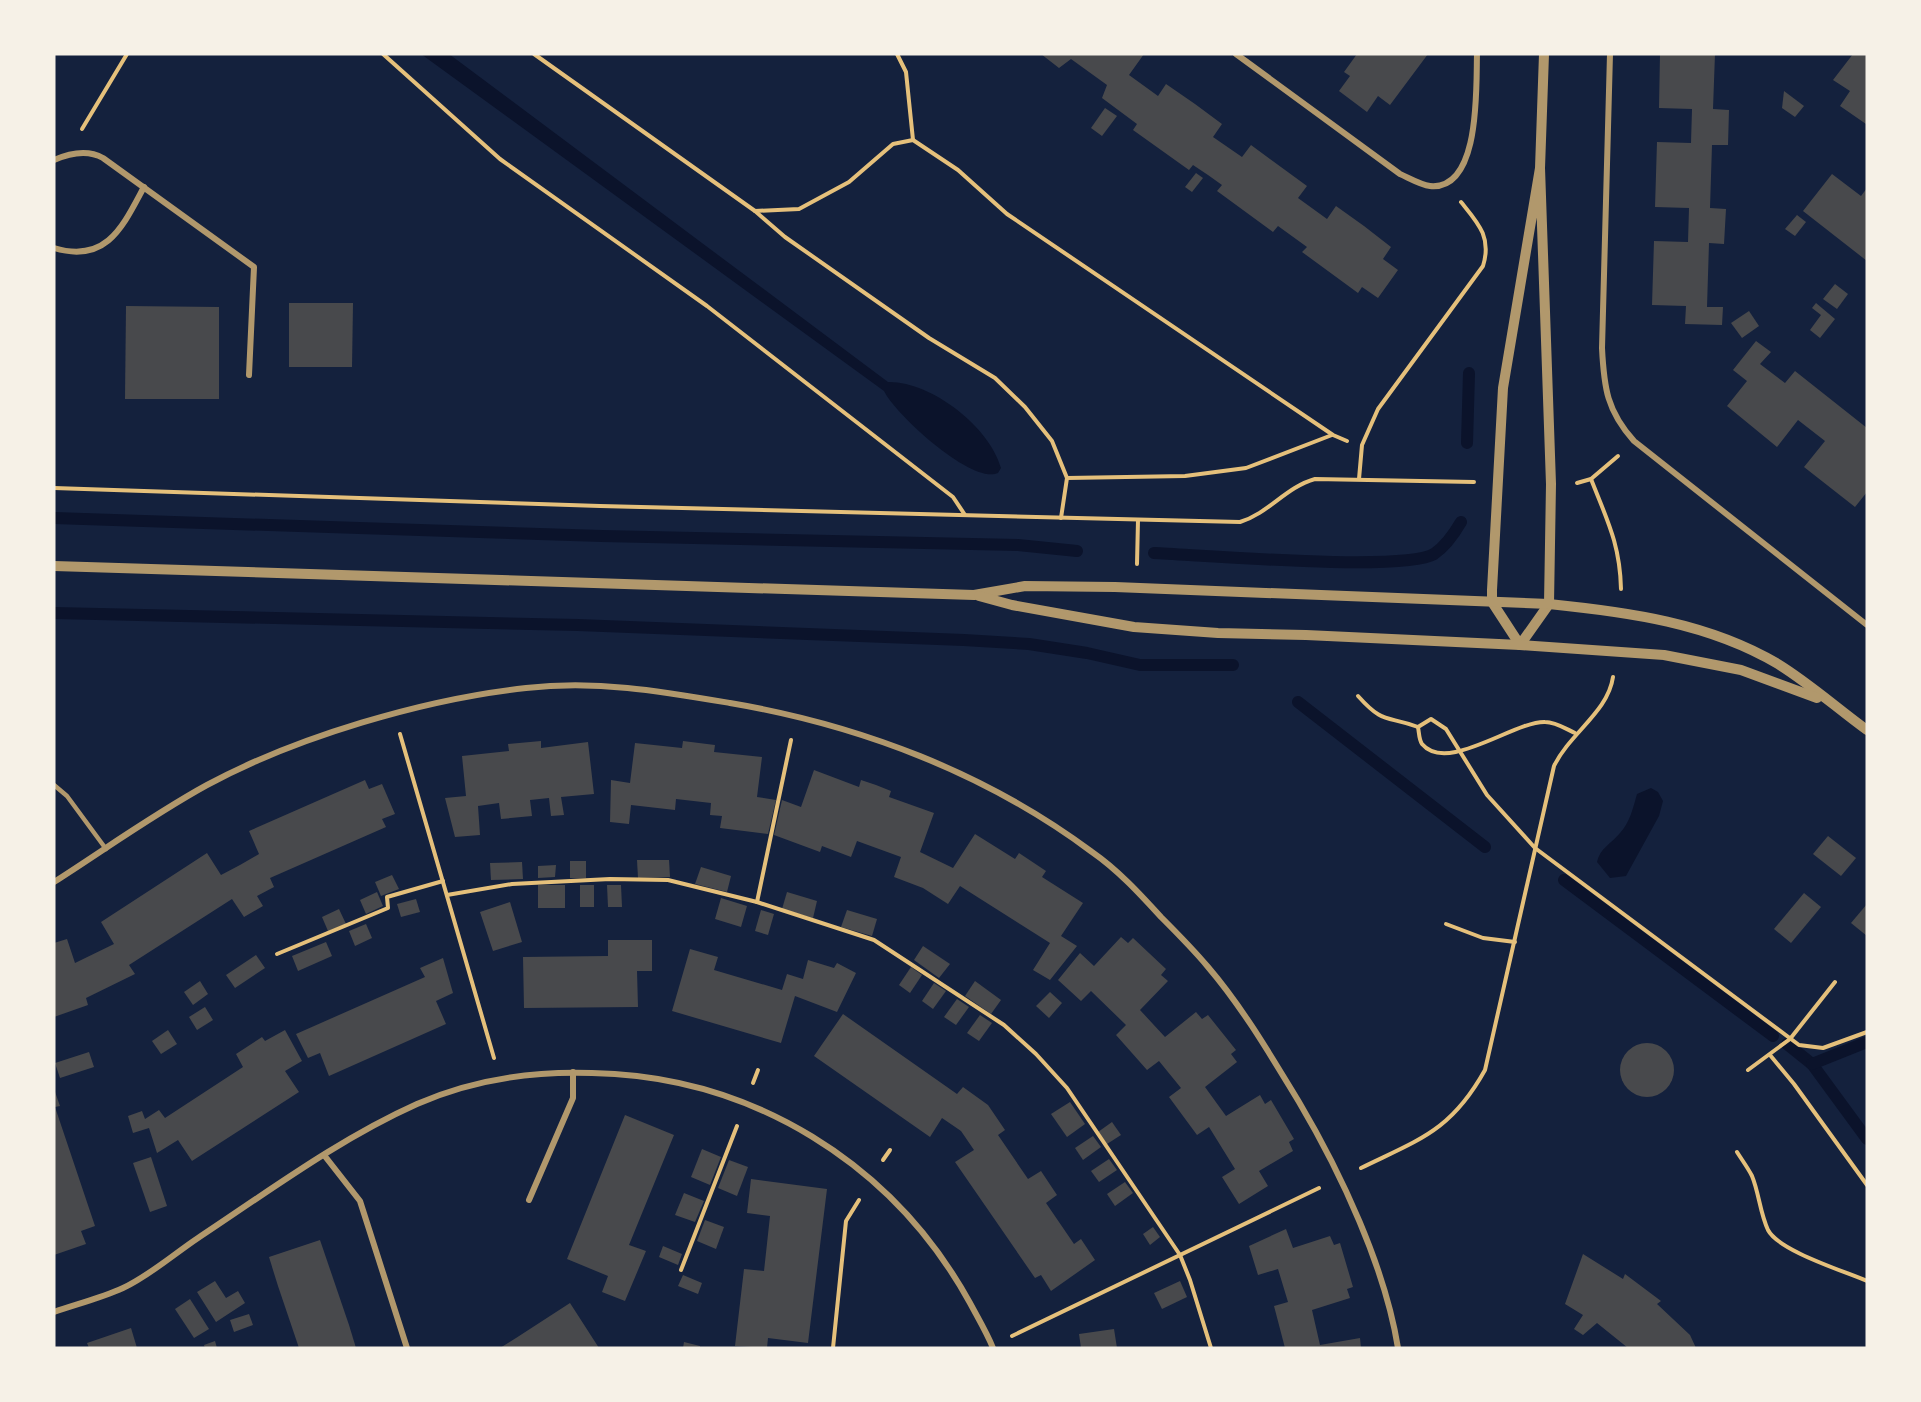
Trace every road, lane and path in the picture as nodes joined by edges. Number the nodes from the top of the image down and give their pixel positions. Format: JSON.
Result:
{"nodes":[{"id":1,"x":127,"y":54,"type":"edge"},
{"id":2,"x":383,"y":54,"type":"edge"},
{"id":3,"x":534,"y":54,"type":"edge"},
{"id":4,"x":897,"y":54,"type":"edge"},
{"id":5,"x":1236,"y":54,"type":"edge"},
{"id":6,"x":1478,"y":54,"type":"edge"},
{"id":7,"x":1544,"y":54,"type":"edge"},
{"id":8,"x":1610,"y":54,"type":"edge"},
{"id":9,"x":914,"y":140,"type":"junction"},
{"id":10,"x":66,"y":155,"type":"junction"},
{"id":11,"x":54,"y":160,"type":"edge"},
{"id":12,"x":1540,"y":168,"type":"junction"},
{"id":13,"x":1447,"y":184,"type":"junction"},
{"id":14,"x":144,"y":187,"type":"junction"},
{"id":15,"x":755,"y":211,"type":"junction"},
{"id":16,"x":54,"y":249,"type":"edge"},
{"id":17,"x":249,"y":375,"type":"dead end"},
{"id":18,"x":1333,"y":435,"type":"junction"},
{"id":19,"x":1347,"y":441,"type":"dead end"},
{"id":20,"x":1067,"y":478,"type":"junction"},
{"id":21,"x":1591,"y":479,"type":"dead end"},
{"id":22,"x":54,"y":488,"type":"edge"},
{"id":23,"x":965,"y":516,"type":"junction"},
{"id":24,"x":1061,"y":518,"type":"junction"},
{"id":25,"x":1138,"y":520,"type":"junction"},
{"id":26,"x":54,"y":566,"type":"edge"},
{"id":27,"x":1137,"y":570,"type":"dead end"},
{"id":28,"x":974,"y":595,"type":"junction"},
{"id":29,"x":1621,"y":598,"type":"dead end"},
{"id":30,"x":1492,"y":602,"type":"junction"},
{"id":31,"x":1549,"y":604,"type":"junction"},
{"id":32,"x":1867,"y":625,"type":"edge"},
{"id":33,"x":1520,"y":645,"type":"junction"},
{"id":34,"x":1615,"y":651,"type":"junction"},
{"id":35,"x":1358,"y":696,"type":"dead end"},
{"id":36,"x":1828,"y":703,"type":"junction"},
{"id":37,"x":394,"y":713,"type":"junction"},
{"id":38,"x":796,"y":716,"type":"junction"},
{"id":39,"x":1418,"y":727,"type":"junction"},
{"id":40,"x":1867,"y":730,"type":"edge"},
{"id":41,"x":1575,"y":733,"type":"junction"},
{"id":42,"x":1458,"y":753,"type":"junction"},
{"id":43,"x":54,"y":784,"type":"edge"},
{"id":44,"x":1535,"y":848,"type":"junction"},
{"id":45,"x":106,"y":849,"type":"junction"},
{"id":46,"x":443,"y":881,"type":"junction"},
{"id":47,"x":54,"y":882,"type":"edge"},
{"id":48,"x":447,"y":895,"type":"junction"},
{"id":49,"x":757,"y":902,"type":"junction"},
{"id":50,"x":1446,"y":924,"type":"dead end"},
{"id":51,"x":1515,"y":942,"type":"junction"},
{"id":52,"x":277,"y":954,"type":"dead end"},
{"id":53,"x":1835,"y":982,"type":"dead end"},
{"id":54,"x":1867,"y":1032,"type":"edge"},
{"id":55,"x":1790,"y":1039,"type":"junction"},
{"id":56,"x":1770,"y":1055,"type":"junction"},
{"id":57,"x":759,"y":1070,"type":"dead end"},
{"id":58,"x":1748,"y":1070,"type":"dead end"},
{"id":59,"x":573,"y":1072,"type":"junction"},
{"id":60,"x":498,"y":1077,"type":"junction"},
{"id":61,"x":746,"y":1102,"type":"junction"},
{"id":62,"x":890,"y":1150,"type":"dead end"},
{"id":63,"x":1737,"y":1152,"type":"dead end"},
{"id":64,"x":324,"y":1155,"type":"junction"},
{"id":65,"x":1340,"y":1178,"type":"junction"},
{"id":66,"x":871,"y":1179,"type":"junction"},
{"id":67,"x":1867,"y":1185,"type":"edge"},
{"id":68,"x":529,"y":1200,"type":"dead end"},
{"id":69,"x":1179,"y":1255,"type":"junction"},
{"id":70,"x":681,"y":1270,"type":"dead end"},
{"id":71,"x":1867,"y":1281,"type":"edge"},
{"id":72,"x":54,"y":1311,"type":"edge"},
{"id":73,"x":993,"y":1347,"type":"edge"},
{"id":74,"x":407,"y":1348,"type":"edge"},
{"id":75,"x":833,"y":1348,"type":"edge"},
{"id":76,"x":1210,"y":1348,"type":"edge"},
{"id":77,"x":1398,"y":1348,"type":"edge"}],
"edges":[{"from":1,"to":10,"type":"path"},
{"from":2,"to":23,"type":"path"},
{"from":3,"to":15,"type":"path"},
{"from":4,"to":9,"type":"path"},
{"from":5,"to":13,"type":"street"},
{"from":6,"to":13,"type":"street"},
{"from":7,"to":12,"type":"street"},
{"from":8,"to":32,"type":"street"},
{"from":9,"to":15,"type":"path"},
{"from":9,"to":18,"type":"path"},
{"from":10,"to":11,"type":"street"},
{"from":10,"to":14,"type":"street"},
{"from":12,"to":30,"type":"street"},
{"from":12,"to":31,"type":"street"},
{"from":13,"to":25,"type":"path"},
{"from":14,"to":16,"type":"street"},
{"from":14,"to":17,"type":"street"},
{"from":15,"to":20,"type":"path"},
{"from":18,"to":19,"type":"path"},
{"from":18,"to":20,"type":"path"},
{"from":20,"to":24,"type":"path"},
{"from":21,"to":29,"type":"path"},
{"from":22,"to":23,"type":"path"},
{"from":23,"to":24,"type":"path"},
{"from":24,"to":25,"type":"path"},
{"from":25,"to":27,"type":"path"},
{"from":26,"to":28,"type":"street"},
{"from":28,"to":30,"type":"street"},
{"from":28,"to":33,"type":"street"},
{"from":30,"to":31,"type":"street"},
{"from":30,"to":33,"type":"street"},
{"from":31,"to":33,"type":"street"},
{"from":31,"to":36,"type":"street"},
{"from":33,"to":34,"type":"street"},
{"from":34,"to":36,"type":"street"},
{"from":34,"to":41,"type":"path"},
{"from":35,"to":39,"type":"path"},
{"from":36,"to":40,"type":"street"},
{"from":37,"to":38,"type":"street"},
{"from":37,"to":45,"type":"street"},
{"from":37,"to":46,"type":"path"},
{"from":38,"to":49,"type":"path"},
{"from":38,"to":65,"type":"street"},
{"from":39,"to":42,"type":"path"},
{"from":39,"to":42,"type":"path"},
{"from":41,"to":42,"type":"path"},
{"from":41,"to":44,"type":"path"},
{"from":42,"to":44,"type":"path"},
{"from":43,"to":45,"type":"lane"},
{"from":44,"to":51,"type":"path"},
{"from":44,"to":55,"type":"path"},
{"from":45,"to":47,"type":"street"},
{"from":46,"to":48,"type":"path"},
{"from":46,"to":52,"type":"path"},
{"from":48,"to":49,"type":"path"},
{"from":48,"to":60,"type":"path"},
{"from":49,"to":69,"type":"path"},
{"from":50,"to":51,"type":"path"},
{"from":51,"to":65,"type":"path"},
{"from":53,"to":55,"type":"path"},
{"from":54,"to":55,"type":"path"},
{"from":55,"to":56,"type":"path"},
{"from":56,"to":58,"type":"path"},
{"from":56,"to":67,"type":"path"},
{"from":57,"to":61,"type":"path"},
{"from":59,"to":60,"type":"street"},
{"from":59,"to":61,"type":"street"},
{"from":59,"to":68,"type":"street"},
{"from":60,"to":64,"type":"street"},
{"from":61,"to":66,"type":"street"},
{"from":61,"to":70,"type":"path"},
{"from":62,"to":66,"type":"path"},
{"from":63,"to":71,"type":"path"},
{"from":64,"to":72,"type":"street"},
{"from":64,"to":74,"type":"street"},
{"from":65,"to":69,"type":"path"},
{"from":65,"to":77,"type":"street"},
{"from":66,"to":73,"type":"street"},
{"from":66,"to":75,"type":"path"},
{"from":69,"to":73,"type":"path"},
{"from":69,"to":76,"type":"path"}]}
